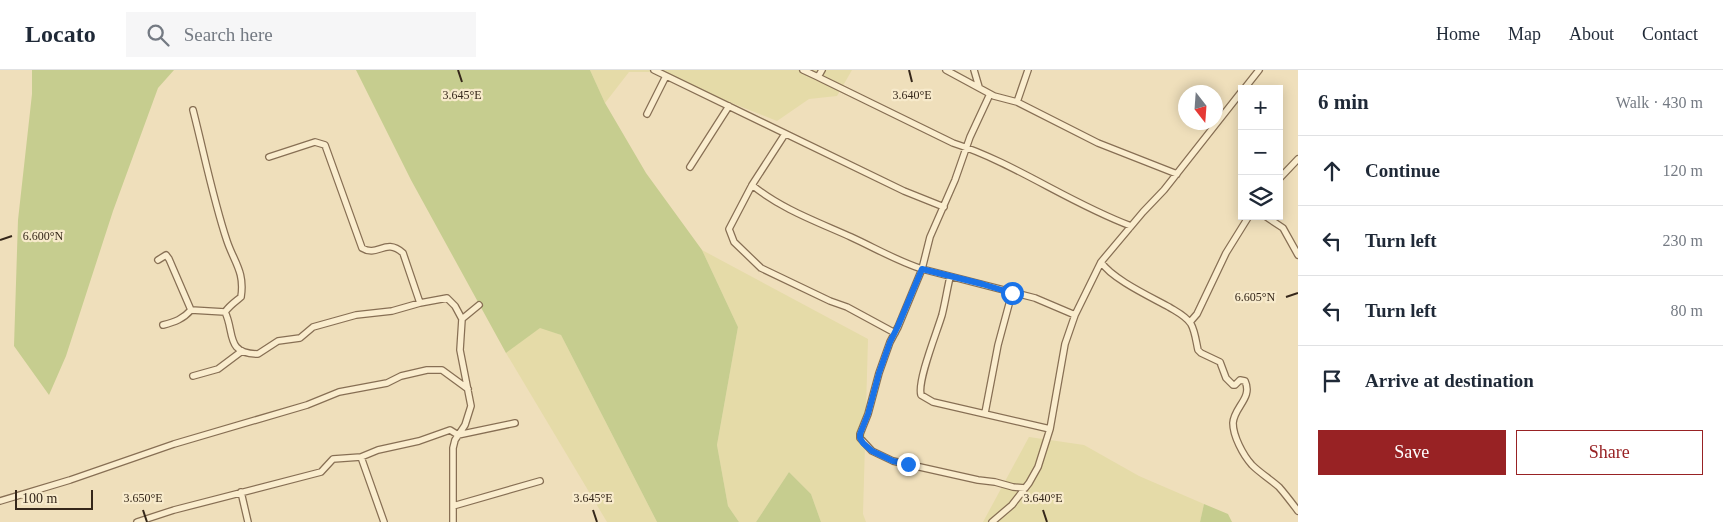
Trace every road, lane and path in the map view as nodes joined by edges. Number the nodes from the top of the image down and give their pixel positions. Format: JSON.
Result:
{"nodes":[{"id":1,"x":654,"y":70,"type":"edge"},
{"id":2,"x":803,"y":70,"type":"edge"},
{"id":3,"x":822,"y":70,"type":"edge"},
{"id":4,"x":946,"y":70,"type":"edge"},
{"id":5,"x":974,"y":70,"type":"edge"},
{"id":6,"x":1028,"y":70,"type":"edge"},
{"id":7,"x":1257,"y":71,"type":"edge"},
{"id":8,"x":666,"y":76,"type":"junction"},
{"id":9,"x":818,"y":77,"type":"junction"},
{"id":10,"x":1247,"y":85,"type":"edge"},
{"id":11,"x":979,"y":87,"type":"junction"},
{"id":12,"x":990,"y":94,"type":"junction"},
{"id":13,"x":1238,"y":96,"type":"edge"},
{"id":14,"x":1016,"y":102,"type":"junction"},
{"id":15,"x":729,"y":106,"type":"junction"},
{"id":16,"x":193,"y":110,"type":"dead end"},
{"id":17,"x":647,"y":114,"type":"dead end"},
{"id":18,"x":785,"y":134,"type":"junction"},
{"id":19,"x":966,"y":147,"type":"junction"},
{"id":20,"x":269,"y":156,"type":"dead end"},
{"id":21,"x":1298,"y":158,"type":"edge"},
{"id":22,"x":690,"y":167,"type":"dead end"},
{"id":23,"x":1176,"y":174,"type":"junction"},
{"id":24,"x":1282,"y":175,"type":"edge"},
{"id":25,"x":752,"y":185,"type":"junction"},
{"id":26,"x":944,"y":207,"type":"junction"},
{"id":27,"x":1247,"y":220,"type":"edge"},
{"id":28,"x":1271,"y":220,"type":"edge"},
{"id":29,"x":1131,"y":226,"type":"junction"},
{"id":30,"x":1298,"y":255,"type":"edge"},
{"id":31,"x":158,"y":260,"type":"dead end"},
{"id":32,"x":1101,"y":262,"type":"junction"},
{"id":33,"x":922,"y":269,"type":"junction"},
{"id":34,"x":950,"y":277,"type":"junction"},
{"id":35,"x":1012,"y":293,"type":"junction"},
{"id":36,"x":420,"y":303,"type":"junction"},
{"id":37,"x":479,"y":305,"type":"dead end"},
{"id":38,"x":191,"y":310,"type":"junction"},
{"id":39,"x":225,"y":312,"type":"junction"},
{"id":40,"x":1075,"y":316,"type":"junction"},
{"id":41,"x":462,"y":319,"type":"junction"},
{"id":42,"x":1190,"y":322,"type":"junction"},
{"id":43,"x":164,"y":325,"type":"dead end"},
{"id":44,"x":895,"y":333,"type":"junction"},
{"id":45,"x":242,"y":351,"type":"junction"},
{"id":46,"x":193,"y":376,"type":"dead end"},
{"id":47,"x":468,"y":389,"type":"junction"},
{"id":48,"x":985,"y":413,"type":"junction"},
{"id":49,"x":515,"y":423,"type":"dead end"},
{"id":50,"x":1050,"y":429,"type":"junction"},
{"id":51,"x":458,"y":435,"type":"junction"},
{"id":52,"x":361,"y":457,"type":"junction"},
{"id":53,"x":540,"y":480,"type":"dead end"},
{"id":54,"x":1025,"y":488,"type":"junction"},
{"id":55,"x":241,"y":492,"type":"junction"},
{"id":56,"x":0,"y":501,"type":"edge"},
{"id":57,"x":453,"y":506,"type":"junction"},
{"id":58,"x":1298,"y":511,"type":"edge"},
{"id":59,"x":137,"y":522,"type":"edge"},
{"id":60,"x":248,"y":522,"type":"edge"},
{"id":61,"x":384,"y":522,"type":"edge"},
{"id":62,"x":453,"y":522,"type":"edge"},
{"id":63,"x":992,"y":522,"type":"edge"}],
"edges":[{"from":1,"to":8,"type":"street"},
{"from":2,"to":9,"type":"street"},
{"from":3,"to":9,"type":"street"},
{"from":4,"to":11,"type":"street"},
{"from":5,"to":11,"type":"street"},
{"from":6,"to":14,"type":"street"},
{"from":7,"to":10,"type":"street"},
{"from":8,"to":15,"type":"street"},
{"from":8,"to":17,"type":"street"},
{"from":9,"to":19,"type":"street"},
{"from":11,"to":12,"type":"street"},
{"from":12,"to":14,"type":"street"},
{"from":12,"to":19,"type":"street"},
{"from":13,"to":23,"type":"street"},
{"from":14,"to":23,"type":"street"},
{"from":15,"to":18,"type":"street"},
{"from":15,"to":22,"type":"street"},
{"from":16,"to":39,"type":"street"},
{"from":18,"to":25,"type":"street"},
{"from":18,"to":26,"type":"street"},
{"from":19,"to":26,"type":"street"},
{"from":19,"to":29,"type":"street"},
{"from":20,"to":36,"type":"street"},
{"from":21,"to":24,"type":"street"},
{"from":23,"to":29,"type":"street"},
{"from":25,"to":33,"type":"street"},
{"from":25,"to":44,"type":"street"},
{"from":26,"to":33,"type":"street"},
{"from":27,"to":42,"type":"street"},
{"from":28,"to":30,"type":"street"},
{"from":29,"to":32,"type":"street"},
{"from":31,"to":38,"type":"street"},
{"from":32,"to":40,"type":"street"},
{"from":32,"to":42,"type":"street"},
{"from":33,"to":34,"type":"street"},
{"from":33,"to":44,"type":"street"},
{"from":34,"to":35,"type":"street"},
{"from":34,"to":48,"type":"street"},
{"from":35,"to":40,"type":"street"},
{"from":35,"to":48,"type":"street"},
{"from":36,"to":41,"type":"street"},
{"from":36,"to":45,"type":"street"},
{"from":37,"to":41,"type":"street"},
{"from":38,"to":39,"type":"street"},
{"from":38,"to":43,"type":"street"},
{"from":39,"to":45,"type":"street"},
{"from":40,"to":50,"type":"street"},
{"from":41,"to":47,"type":"street"},
{"from":42,"to":58,"type":"street"},
{"from":44,"to":54,"type":"street"},
{"from":45,"to":46,"type":"street"},
{"from":47,"to":51,"type":"street"},
{"from":47,"to":56,"type":"street"},
{"from":48,"to":50,"type":"street"},
{"from":49,"to":51,"type":"street"},
{"from":50,"to":54,"type":"street"},
{"from":51,"to":52,"type":"street"},
{"from":51,"to":57,"type":"street"},
{"from":52,"to":55,"type":"street"},
{"from":52,"to":61,"type":"street"},
{"from":53,"to":57,"type":"street"},
{"from":54,"to":63,"type":"street"},
{"from":55,"to":59,"type":"street"},
{"from":55,"to":60,"type":"street"},
{"from":57,"to":62,"type":"street"}]}
